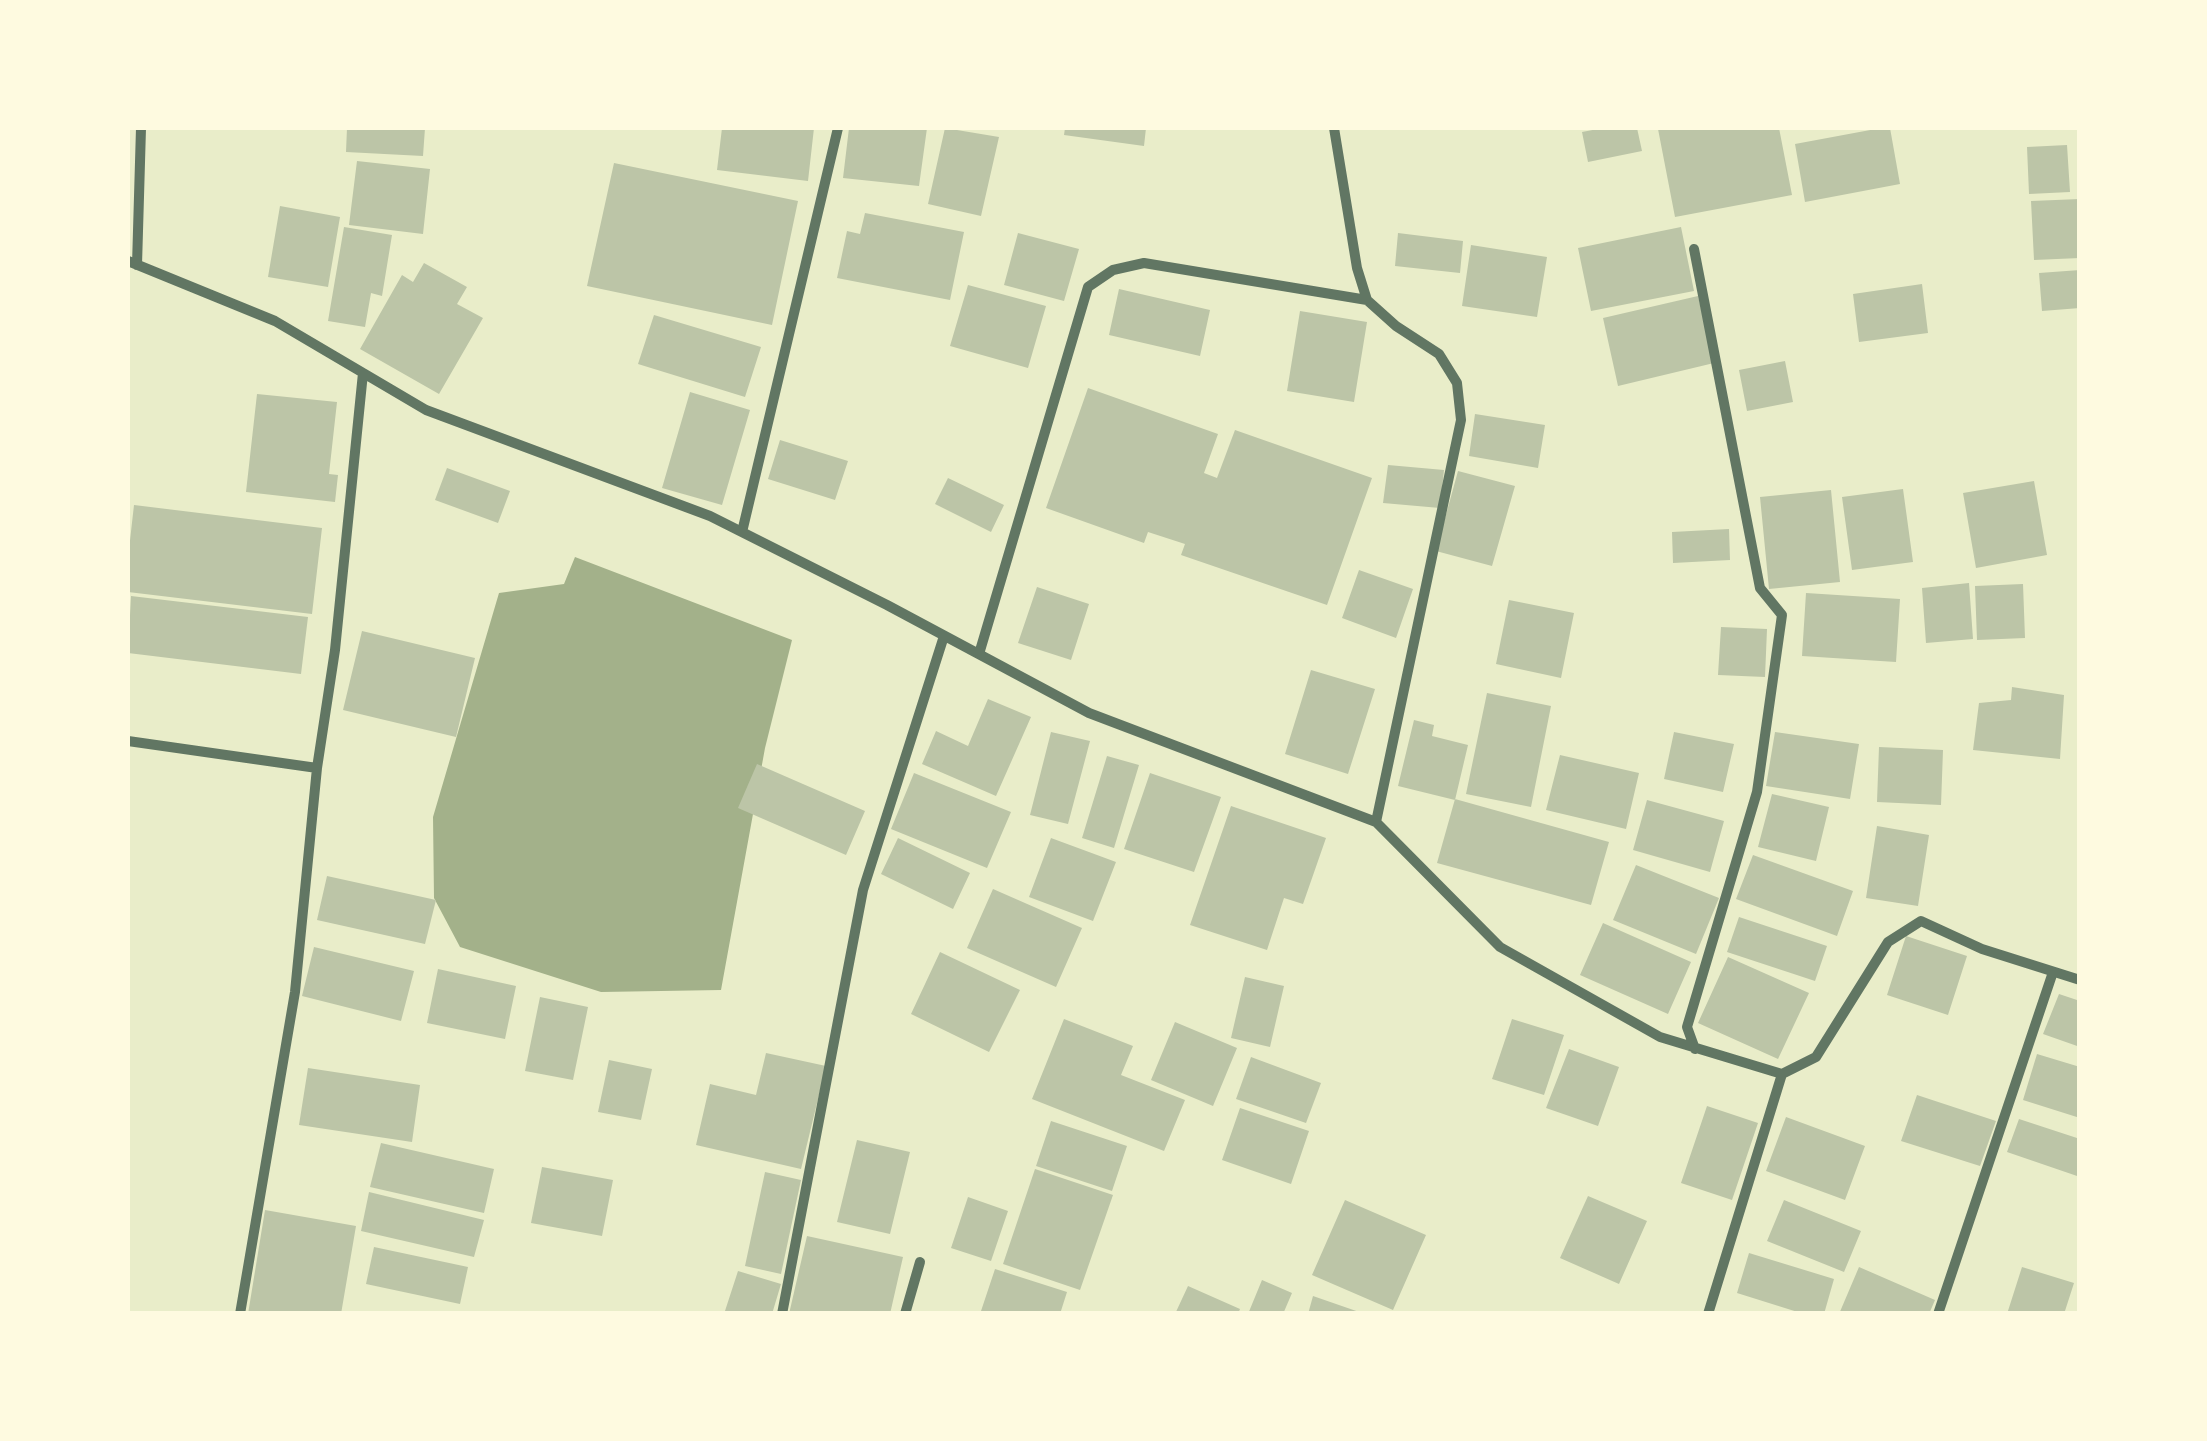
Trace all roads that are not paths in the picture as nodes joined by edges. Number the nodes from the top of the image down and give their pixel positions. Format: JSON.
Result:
{"nodes":[{"id":1,"x":142,"y":128,"type":"edge"},
{"id":2,"x":838,"y":128,"type":"edge"},
{"id":3,"x":1334,"y":128,"type":"edge"},
{"id":4,"x":1694,"y":248,"type":"dead end"},
{"id":5,"x":132,"y":263,"type":"edge"},
{"id":6,"x":1366,"y":300,"type":"junction"},
{"id":7,"x":363,"y":373,"type":"junction"},
{"id":8,"x":742,"y":532,"type":"junction"},
{"id":9,"x":944,"y":636,"type":"junction"},
{"id":10,"x":979,"y":654,"type":"junction"},
{"id":11,"x":128,"y":741,"type":"edge"},
{"id":12,"x":317,"y":768,"type":"junction"},
{"id":13,"x":1376,"y":822,"type":"junction"},
{"id":14,"x":2054,"y":972,"type":"junction"},
{"id":15,"x":2080,"y":980,"type":"edge"},
{"id":16,"x":1696,"y":1048,"type":"junction"},
{"id":17,"x":1782,"y":1074,"type":"junction"},
{"id":18,"x":920,"y":1262,"type":"dead end"},
{"id":19,"x":240,"y":1314,"type":"edge"},
{"id":20,"x":782,"y":1314,"type":"edge"},
{"id":21,"x":905,"y":1314,"type":"edge"},
{"id":22,"x":1708,"y":1314,"type":"edge"},
{"id":23,"x":1938,"y":1314,"type":"edge"}],
"edges":[{"from":1,"to":5,"type":"street"},
{"from":2,"to":8,"type":"street"},
{"from":3,"to":6,"type":"street"},
{"from":4,"to":16,"type":"street"},
{"from":5,"to":7,"type":"street"},
{"from":6,"to":10,"type":"street"},
{"from":6,"to":13,"type":"street"},
{"from":7,"to":8,"type":"street"},
{"from":7,"to":12,"type":"street"},
{"from":8,"to":9,"type":"street"},
{"from":9,"to":10,"type":"street"},
{"from":9,"to":20,"type":"street"},
{"from":10,"to":13,"type":"street"},
{"from":11,"to":12,"type":"street"},
{"from":12,"to":19,"type":"street"},
{"from":13,"to":16,"type":"street"},
{"from":14,"to":15,"type":"street"},
{"from":14,"to":17,"type":"street"},
{"from":14,"to":23,"type":"street"},
{"from":16,"to":17,"type":"street"},
{"from":17,"to":22,"type":"street"},
{"from":18,"to":21,"type":"street"}]}
